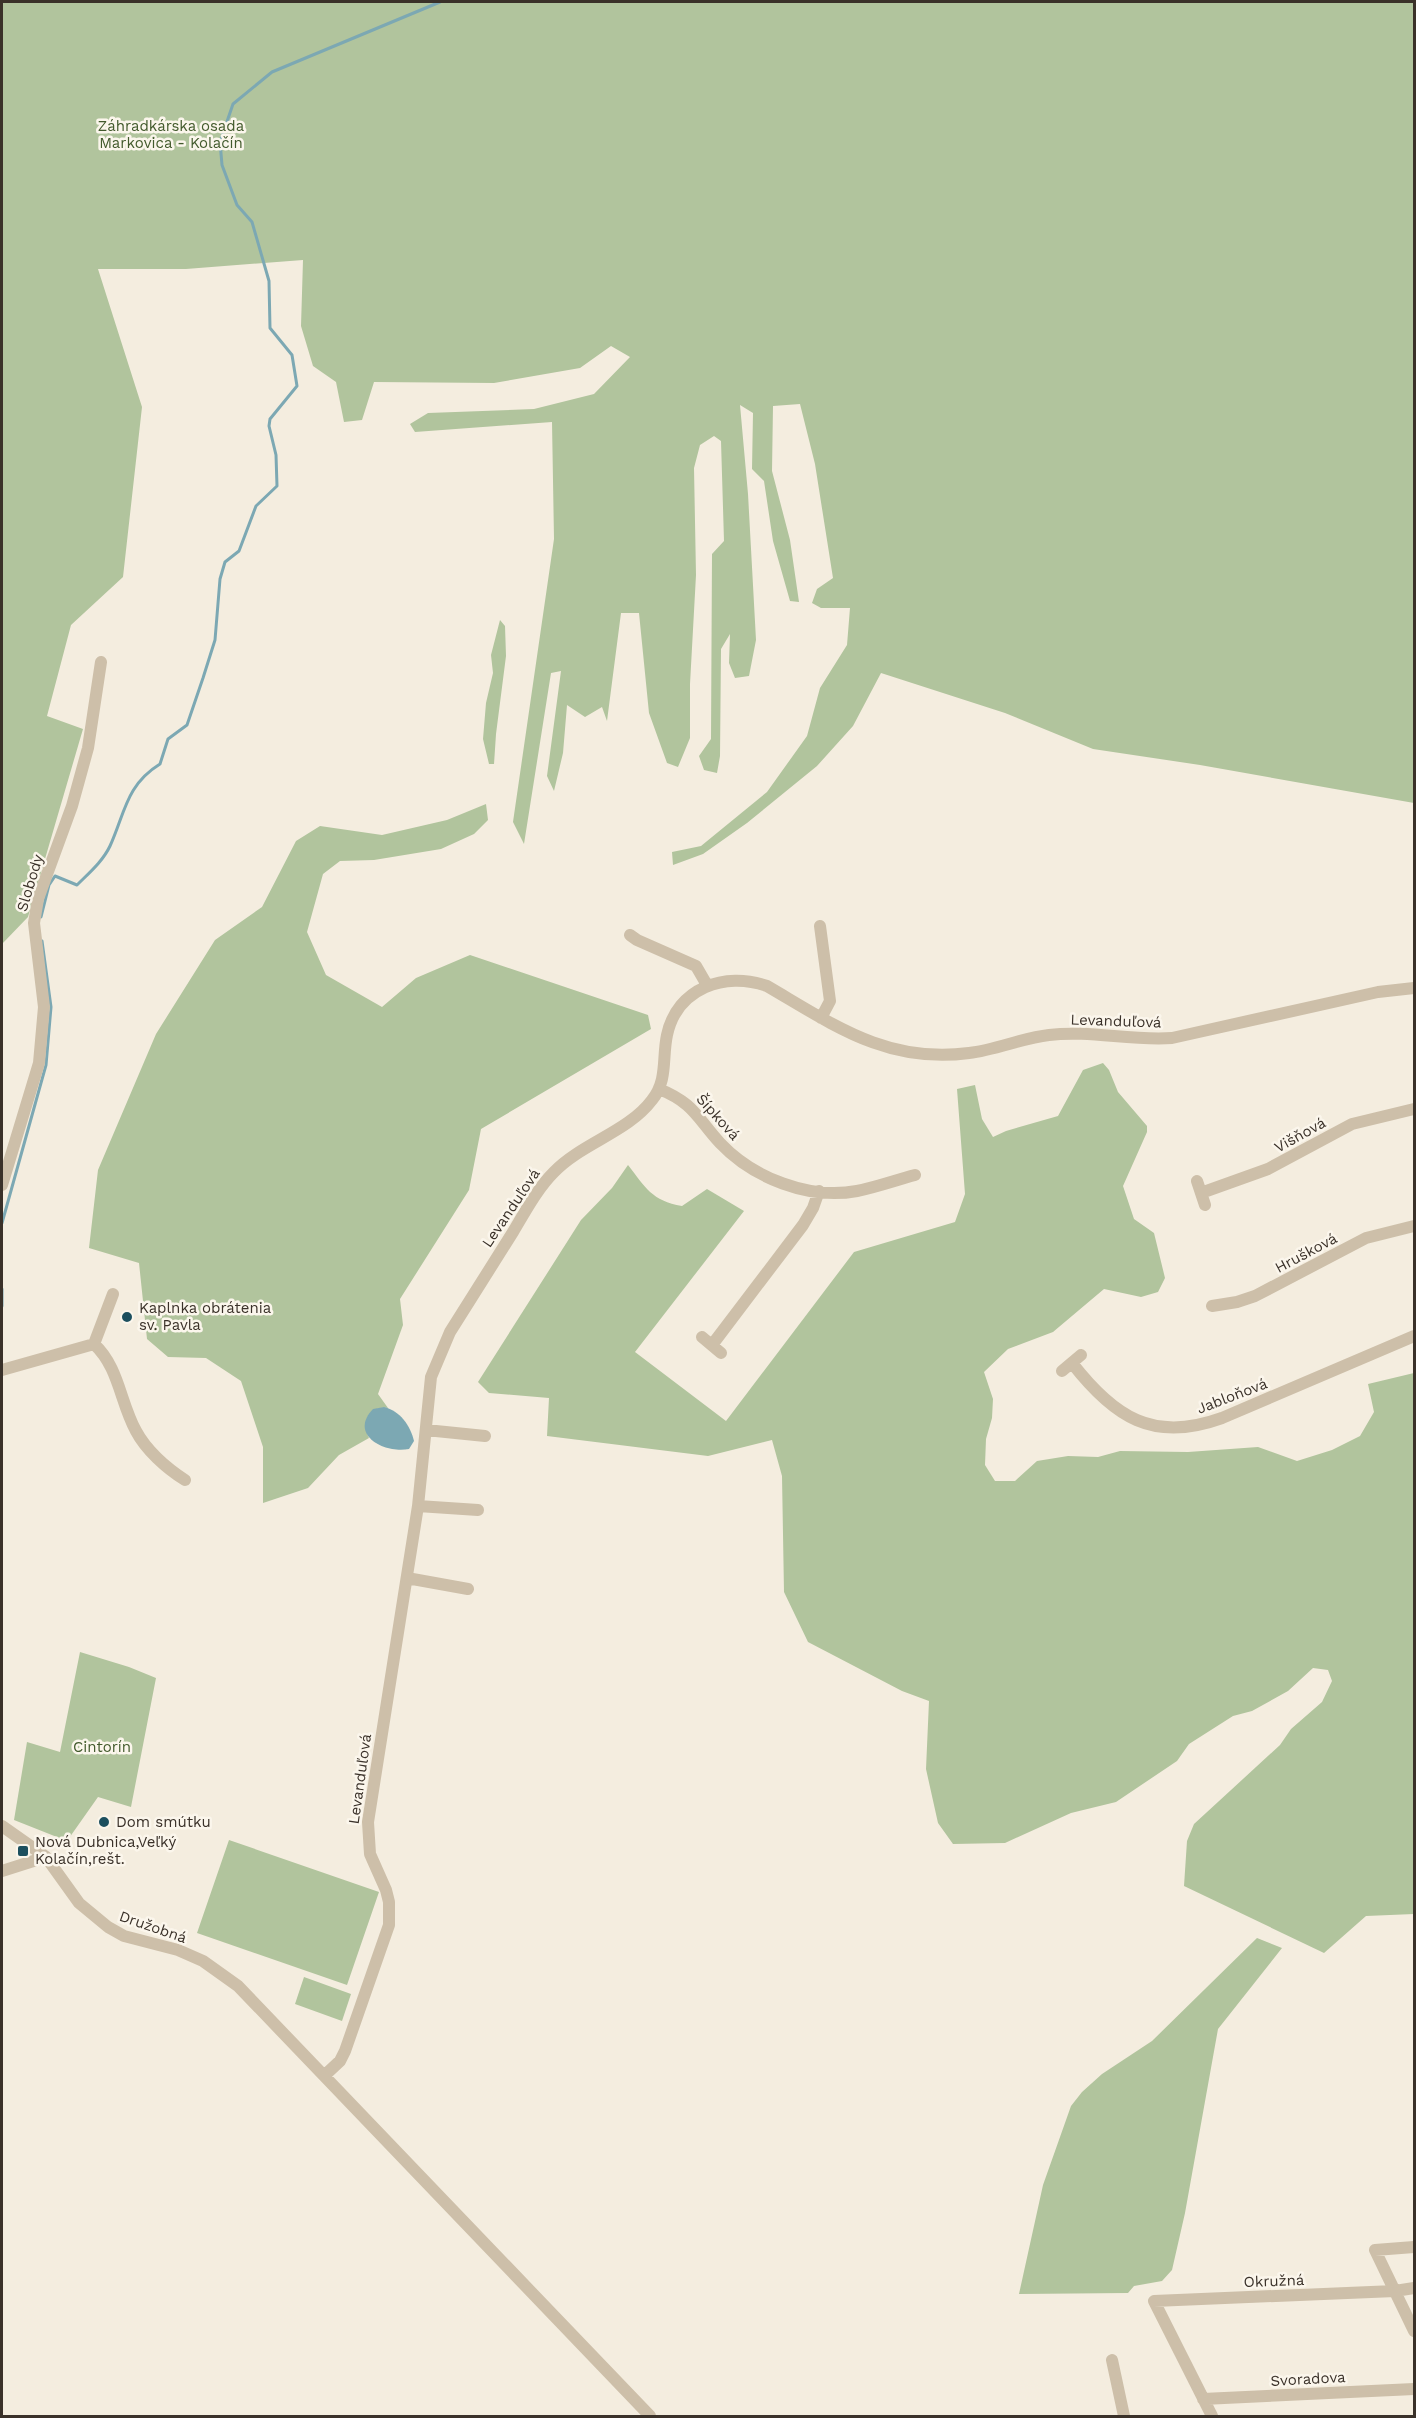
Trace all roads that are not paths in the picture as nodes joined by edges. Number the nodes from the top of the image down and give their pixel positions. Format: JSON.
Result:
{"nodes":[{"id":1,"x":101,"y":662,"type":"dead end"},
{"id":2,"x":820,"y":926,"type":"dead end"},
{"id":3,"x":630,"y":935,"type":"dead end"},
{"id":4,"x":707,"y":985,"type":"junction"},
{"id":5,"x":1414,"y":988,"type":"edge"},
{"id":6,"x":821,"y":1018,"type":"junction"},
{"id":7,"x":660,"y":1089,"type":"junction"},
{"id":8,"x":1414,"y":1109,"type":"edge"},
{"id":9,"x":915,"y":1175,"type":"dead end"},
{"id":10,"x":2,"y":1185,"type":"edge"},
{"id":11,"x":819,"y":1191,"type":"junction"},
{"id":12,"x":1201,"y":1193,"type":"dead end"},
{"id":13,"x":1414,"y":1226,"type":"edge"},
{"id":14,"x":113,"y":1294,"type":"dead end"},
{"id":15,"x":1212,"y":1306,"type":"dead end"},
{"id":16,"x":1414,"y":1336,"type":"edge"},
{"id":17,"x":94,"y":1344,"type":"junction"},
{"id":18,"x":712,"y":1345,"type":"dead end"},
{"id":19,"x":2,"y":1370,"type":"edge"},
{"id":20,"x":1062,"y":1371,"type":"dead end"},
{"id":21,"x":426,"y":1430,"type":"junction"},
{"id":22,"x":485,"y":1436,"type":"dead end"},
{"id":23,"x":184,"y":1480,"type":"dead end"},
{"id":24,"x":418,"y":1506,"type":"junction"},
{"id":25,"x":478,"y":1510,"type":"dead end"},
{"id":26,"x":407,"y":1578,"type":"junction"},
{"id":27,"x":468,"y":1589,"type":"dead end"},
{"id":28,"x":2,"y":1826,"type":"edge"},
{"id":29,"x":46,"y":1857,"type":"junction"},
{"id":30,"x":2,"y":1871,"type":"edge"},
{"id":31,"x":325,"y":2075,"type":"junction"},
{"id":32,"x":1414,"y":2247,"type":"edge"},
{"id":33,"x":1414,"y":2288,"type":"edge"},
{"id":34,"x":1395,"y":2291,"type":"junction"},
{"id":35,"x":1414,"y":2331,"type":"edge"},
{"id":36,"x":1112,"y":2360,"type":"dead end"},
{"id":37,"x":1414,"y":2389,"type":"edge"},
{"id":38,"x":1203,"y":2399,"type":"junction"},
{"id":39,"x":650,"y":2416,"type":"edge"},
{"id":40,"x":1124,"y":2416,"type":"edge"},
{"id":41,"x":1212,"y":2416,"type":"edge"}],
"edges":[{"from":1,"to":10,"type":"street","name":"Slobody"},
{"from":2,"to":6,"type":"street"},
{"from":3,"to":4,"type":"street"},
{"from":4,"to":6,"type":"street","name":"Levanduľová"},
{"from":4,"to":7,"type":"street","name":"Levanduľová"},
{"from":5,"to":6,"type":"street","name":"Levanduľová"},
{"from":7,"to":11,"type":"street","name":"Šípková"},
{"from":7,"to":21,"type":"street","name":"Levanduľová"},
{"from":8,"to":12,"type":"street","name":"Višňová"},
{"from":9,"to":11,"type":"street","name":"Šípková"},
{"from":11,"to":18,"type":"street"},
{"from":13,"to":15,"type":"street","name":"Hrušková"},
{"from":14,"to":17,"type":"street"},
{"from":16,"to":20,"type":"street","name":"Jabloňová"},
{"from":17,"to":19,"type":"street"},
{"from":17,"to":23,"type":"street"},
{"from":21,"to":22,"type":"street"},
{"from":21,"to":24,"type":"street","name":"Levanduľová"},
{"from":24,"to":25,"type":"street"},
{"from":24,"to":26,"type":"street","name":"Levanduľová"},
{"from":26,"to":27,"type":"street"},
{"from":26,"to":31,"type":"street","name":"Levanduľová"},
{"from":28,"to":29,"type":"street","name":"Družobná"},
{"from":29,"to":30,"type":"street"},
{"from":29,"to":31,"type":"street","name":"Družobná"},
{"from":31,"to":39,"type":"street","name":"Družobná"},
{"from":32,"to":34,"type":"street"},
{"from":33,"to":34,"type":"street","name":"Okružná"},
{"from":34,"to":35,"type":"street"},
{"from":34,"to":38,"type":"street","name":"Okružná"},
{"from":36,"to":40,"type":"street"},
{"from":37,"to":38,"type":"street","name":"Svoradova"},
{"from":38,"to":41,"type":"street"}]}
